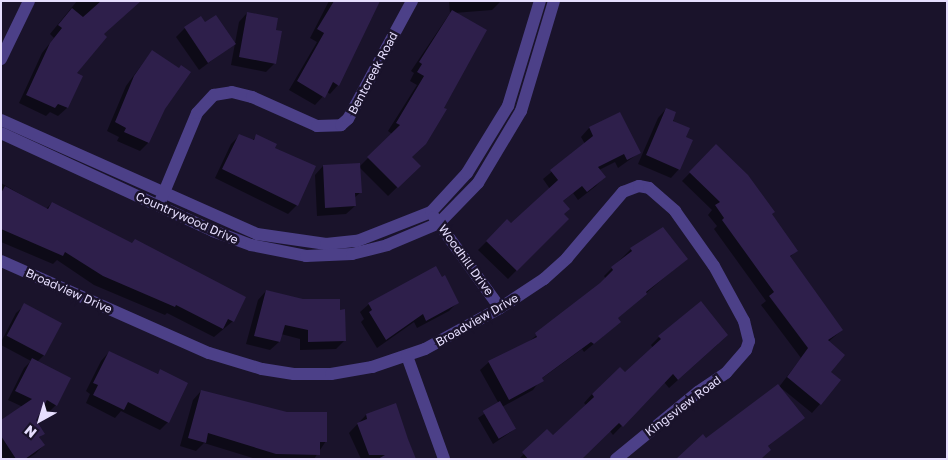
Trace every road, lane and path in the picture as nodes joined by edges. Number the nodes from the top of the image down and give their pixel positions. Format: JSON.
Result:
{"nodes":[{"id":1,"x":29,"y":1,"type":"edge"},
{"id":2,"x":412,"y":1,"type":"edge"},
{"id":3,"x":540,"y":1,"type":"edge"},
{"id":4,"x":554,"y":1,"type":"edge"},
{"id":5,"x":1,"y":59,"type":"edge"},
{"id":6,"x":1,"y":120,"type":"edge"},
{"id":7,"x":1,"y":134,"type":"edge"},
{"id":8,"x":161,"y":200,"type":"junction"},
{"id":9,"x":431,"y":212,"type":"junction"},
{"id":10,"x":439,"y":223,"type":"junction"},
{"id":11,"x":1,"y":261,"type":"edge"},
{"id":12,"x":500,"y":308,"type":"junction"},
{"id":13,"x":746,"y":350,"type":"joint"},
{"id":14,"x":407,"y":356,"type":"junction"},
{"id":15,"x":444,"y":459,"type":"edge"},
{"id":16,"x":616,"y":459,"type":"edge"}],
"edges":[{"from":1,"to":5,"type":"street"},
{"from":2,"to":8,"type":"street","name":"Bentcreek Road"},
{"from":3,"to":9,"type":"street"},
{"from":4,"to":10,"type":"street"},
{"from":6,"to":8,"type":"street","name":"Countrywood Drive"},
{"from":7,"to":8,"type":"street","name":"Countrywood Drive"},
{"from":8,"to":9,"type":"street","name":"Countrywood Drive"},
{"from":8,"to":10,"type":"street","name":"Countrywood Drive"},
{"from":9,"to":10,"type":"street","name":"Woodhill Drive"},
{"from":10,"to":12,"type":"street","name":"Woodhill Drive"},
{"from":11,"to":14,"type":"street","name":"Broadview Drive"},
{"from":12,"to":13,"type":"street","name":"Broadview Drive"},
{"from":12,"to":14,"type":"street","name":"Broadview Drive"},
{"from":13,"to":16,"type":"street","name":"Kingsview Road"},
{"from":14,"to":15,"type":"street"}]}
